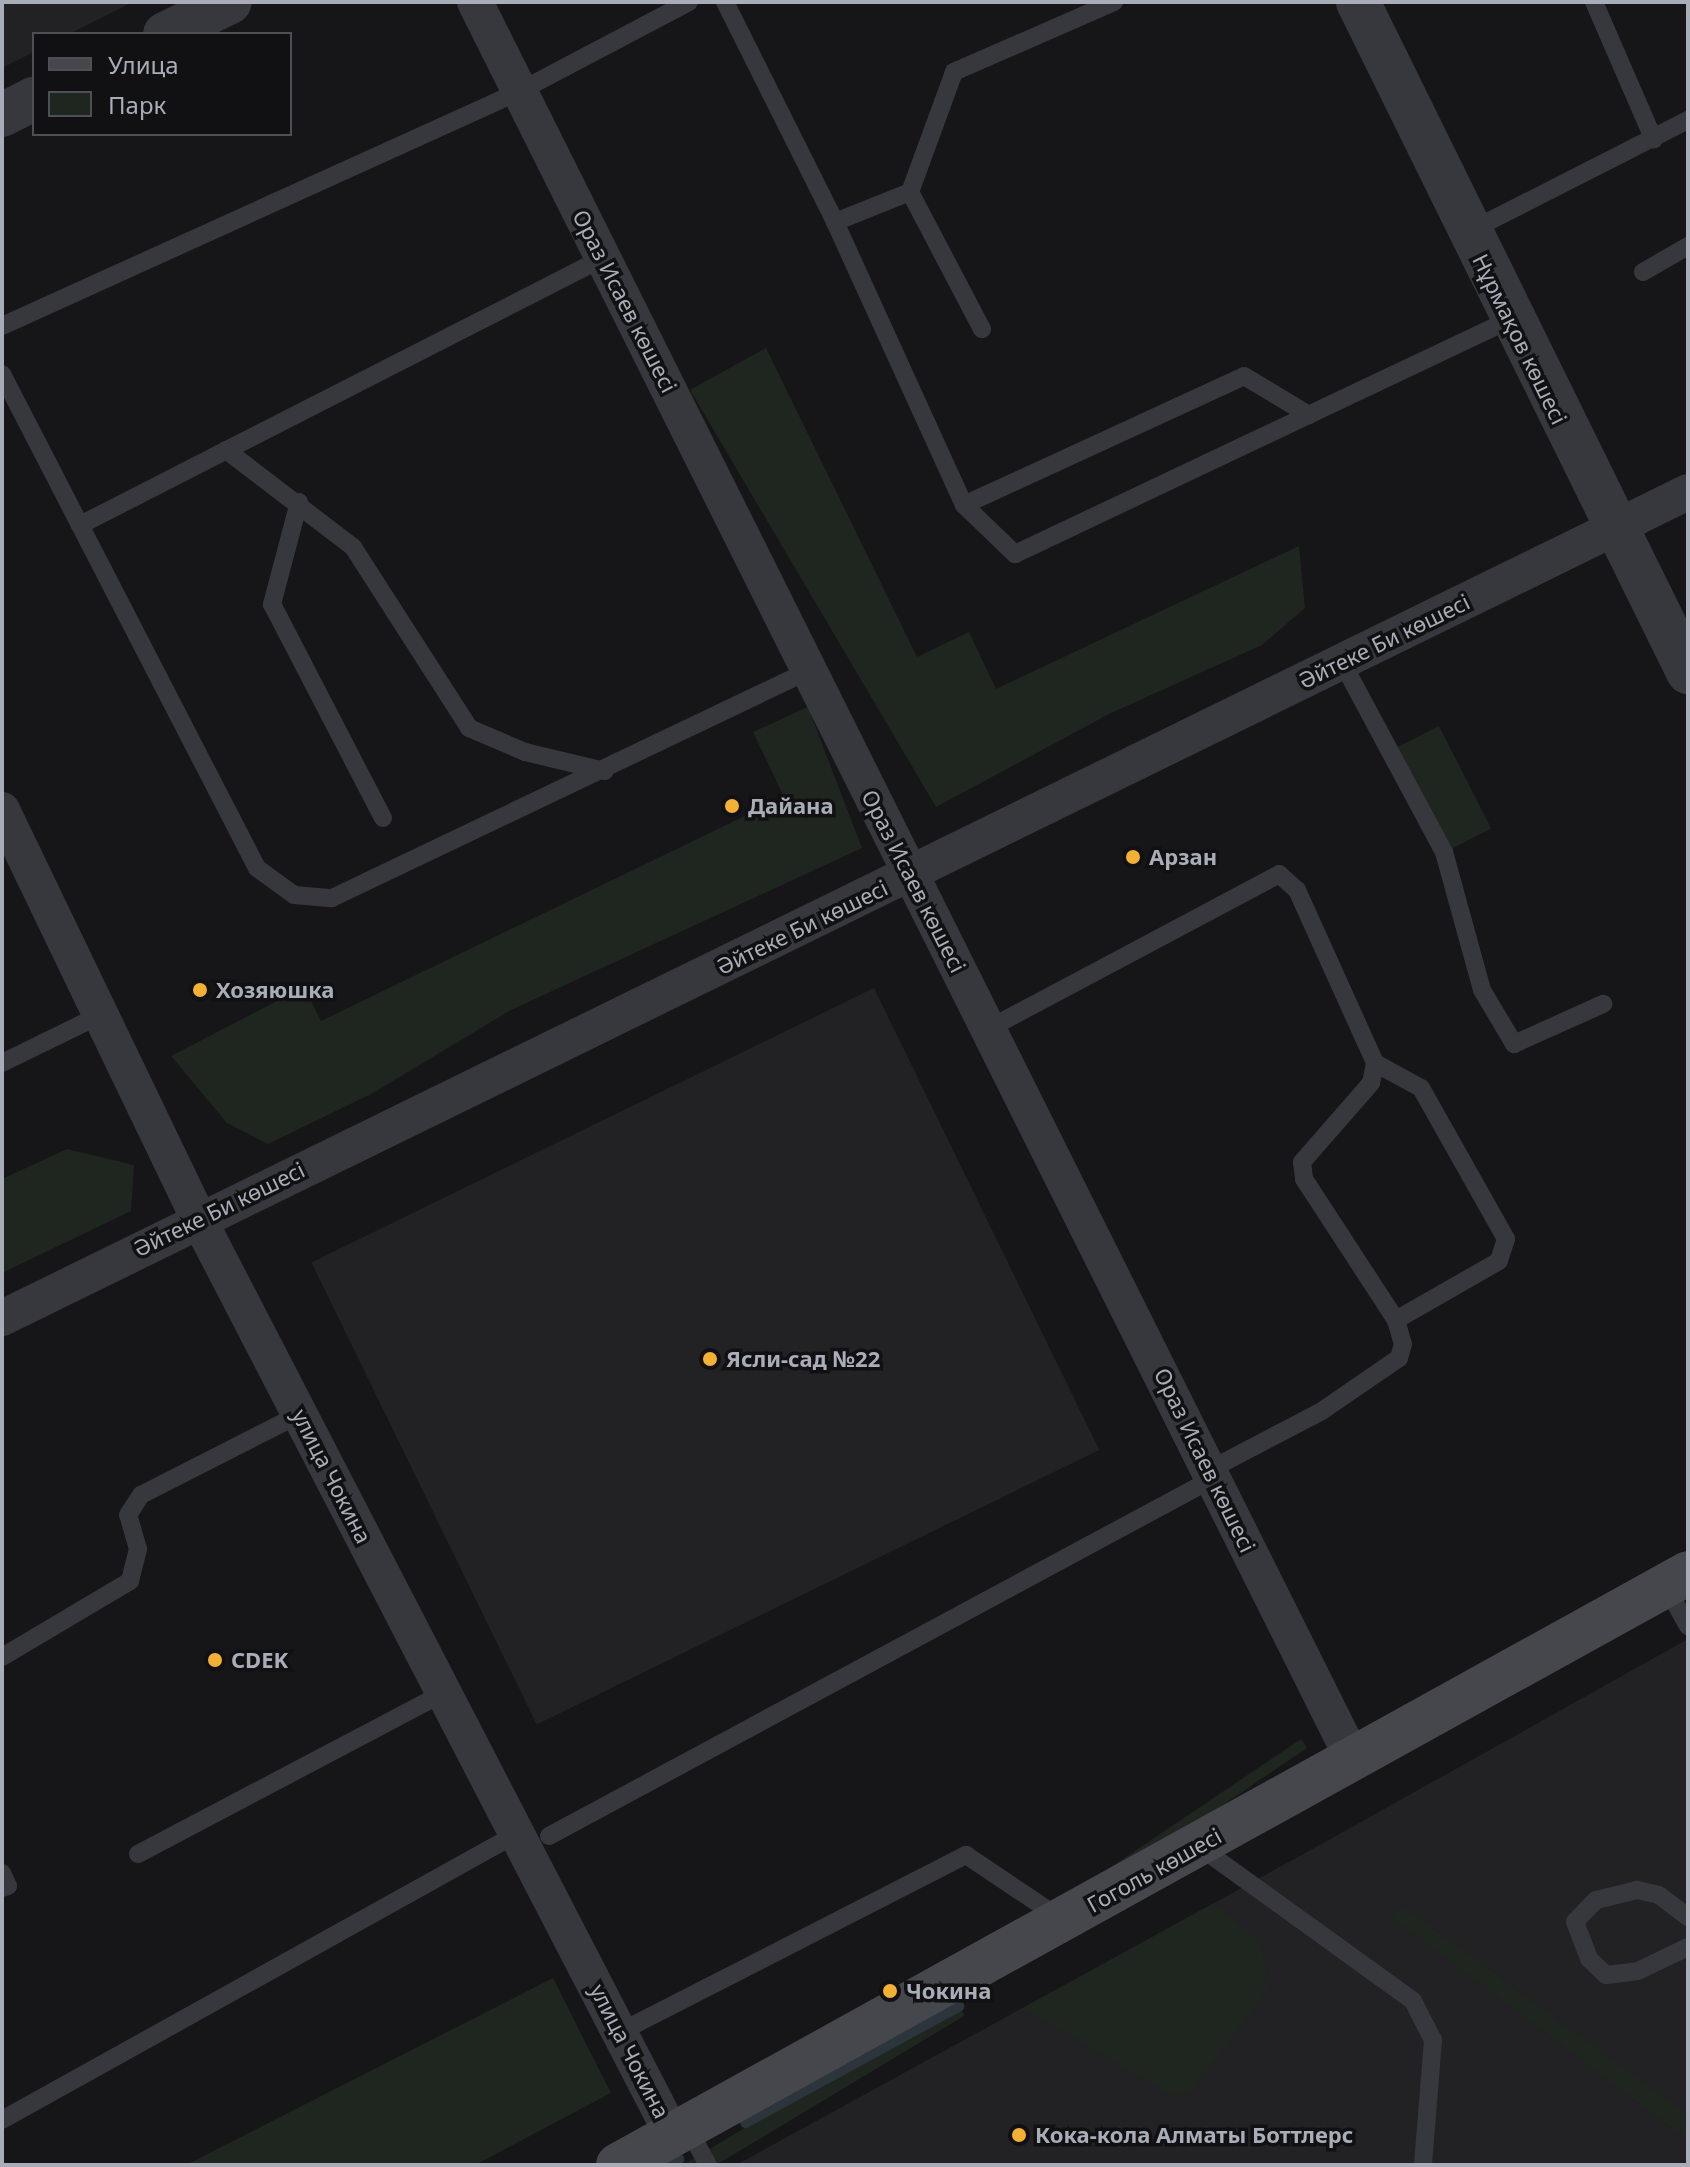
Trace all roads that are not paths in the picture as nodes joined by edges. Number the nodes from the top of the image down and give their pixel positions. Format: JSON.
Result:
{"nodes":[{"id":1,"x":230,"y":2,"type":"edge"},
{"id":2,"x":475,"y":2,"type":"edge"},
{"id":3,"x":689,"y":2,"type":"edge"},
{"id":4,"x":725,"y":2,"type":"edge"},
{"id":5,"x":1114,"y":2,"type":"edge"},
{"id":6,"x":1358,"y":2,"type":"edge"},
{"id":7,"x":1594,"y":2,"type":"edge"},
{"id":8,"x":169,"y":32,"type":"edge"},
{"id":9,"x":520,"y":91,"type":"junction"},
{"id":10,"x":32,"y":100,"type":"edge"},
{"id":11,"x":2,"y":115,"type":"edge"},
{"id":12,"x":1688,"y":120,"type":"edge"},
{"id":13,"x":1654,"y":140,"type":"junction"},
{"id":14,"x":910,"y":192,"type":"junction"},
{"id":15,"x":835,"y":222,"type":"junction"},
{"id":16,"x":1468,"y":231,"type":"junction"},
{"id":17,"x":1688,"y":246,"type":"edge"},
{"id":18,"x":603,"y":258,"type":"junction"},
{"id":19,"x":1643,"y":272,"type":"dead end"},
{"id":20,"x":1509,"y":320,"type":"junction"},
{"id":21,"x":2,"y":326,"type":"edge"},
{"id":22,"x":982,"y":329,"type":"dead end"},
{"id":23,"x":2,"y":374,"type":"edge"},
{"id":24,"x":1309,"y":415,"type":"junction"},
{"id":25,"x":226,"y":450,"type":"junction"},
{"id":26,"x":1688,"y":492,"type":"edge"},
{"id":27,"x":299,"y":502,"type":"junction"},
{"id":28,"x":964,"y":505,"type":"junction"},
{"id":29,"x":80,"y":525,"type":"junction"},
{"id":30,"x":1612,"y":528,"type":"junction"},
{"id":31,"x":1342,"y":662,"type":"junction"},
{"id":32,"x":810,"y":670,"type":"junction"},
{"id":33,"x":1688,"y":672,"type":"edge"},
{"id":34,"x":605,"y":771,"type":"junction"},
{"id":35,"x":2,"y":810,"type":"edge"},
{"id":36,"x":383,"y":818,"type":"dead end"},
{"id":37,"x":910,"y":875,"type":"junction"},
{"id":38,"x":1603,"y":1004,"type":"dead end"},
{"id":39,"x":100,"y":1015,"type":"junction"},
{"id":40,"x":988,"y":1029,"type":"junction"},
{"id":41,"x":2,"y":1063,"type":"edge"},
{"id":42,"x":1375,"y":1063,"type":"junction"},
{"id":43,"x":198,"y":1218,"type":"junction"},
{"id":44,"x":2,"y":1318,"type":"edge"},
{"id":45,"x":1396,"y":1320,"type":"junction"},
{"id":46,"x":300,"y":1414,"type":"junction"},
{"id":47,"x":1212,"y":1474,"type":"junction"},
{"id":48,"x":1677,"y":1579,"type":"edge"},
{"id":49,"x":1688,"y":1626,"type":"edge"},
{"id":50,"x":2,"y":1657,"type":"edge"},
{"id":51,"x":444,"y":1693,"type":"junction"},
{"id":52,"x":1353,"y":1759,"type":"junction"},
{"id":53,"x":533,"y":1835,"type":"junction"},
{"id":54,"x":1197,"y":1845,"type":"junction"},
{"id":55,"x":138,"y":1854,"type":"dead end"},
{"id":56,"x":2,"y":1873,"type":"edge"},
{"id":57,"x":2,"y":1888,"type":"edge"},
{"id":58,"x":1688,"y":1917,"type":"edge"},
{"id":59,"x":1063,"y":1920,"type":"junction"},
{"id":60,"x":1688,"y":1947,"type":"edge"},
{"id":61,"x":620,"y":2032,"type":"junction"},
{"id":62,"x":2,"y":2120,"type":"edge"},
{"id":63,"x":690,"y":2143,"type":"edge"},
{"id":64,"x":618,"y":2165,"type":"edge"},
{"id":65,"x":1423,"y":2165,"type":"edge"}],
"edges":[{"from":1,"to":8,"type":"street"},
{"from":2,"to":9,"type":"street","name":"Ораз Исаев көшесі"},
{"from":3,"to":9,"type":"lane"},
{"from":4,"to":15,"type":"lane"},
{"from":5,"to":14,"type":"lane"},
{"from":6,"to":16,"type":"street","name":"Нұрмақов көшесі"},
{"from":7,"to":13,"type":"lane"},
{"from":9,"to":18,"type":"street","name":"Ораз Исаев көшесі"},
{"from":9,"to":21,"type":"lane"},
{"from":10,"to":11,"type":"street"},
{"from":12,"to":13,"type":"lane"},
{"from":13,"to":16,"type":"lane"},
{"from":14,"to":15,"type":"lane"},
{"from":14,"to":22,"type":"lane"},
{"from":15,"to":28,"type":"lane"},
{"from":16,"to":20,"type":"street","name":"Нұрмақов көшесі"},
{"from":17,"to":19,"type":"lane"},
{"from":18,"to":25,"type":"lane"},
{"from":18,"to":32,"type":"street","name":"Ораз Исаев көшесі"},
{"from":20,"to":24,"type":"lane"},
{"from":20,"to":30,"type":"street","name":"Нұрмақов көшесі"},
{"from":23,"to":29,"type":"lane"},
{"from":24,"to":28,"type":"lane"},
{"from":24,"to":28,"type":"lane"},
{"from":25,"to":27,"type":"lane"},
{"from":25,"to":29,"type":"lane"},
{"from":26,"to":30,"type":"street","name":"Әйтеке Би көшесі"},
{"from":27,"to":34,"type":"lane"},
{"from":27,"to":36,"type":"lane"},
{"from":29,"to":34,"type":"lane"},
{"from":30,"to":31,"type":"street","name":"Әйтеке Би көшесі"},
{"from":30,"to":33,"type":"street","name":"Нұрмақов көшесі"},
{"from":31,"to":37,"type":"street","name":"Әйтеке Би көшесі"},
{"from":31,"to":38,"type":"lane"},
{"from":32,"to":34,"type":"lane"},
{"from":32,"to":37,"type":"street","name":"Ораз Исаев көшесі"},
{"from":35,"to":39,"type":"street","name":"улица Чокина"},
{"from":37,"to":40,"type":"street","name":"Ораз Исаев көшесі"},
{"from":37,"to":43,"type":"street","name":"Әйтеке Би көшесі"},
{"from":39,"to":41,"type":"lane"},
{"from":39,"to":43,"type":"street","name":"улица Чокина"},
{"from":40,"to":42,"type":"lane"},
{"from":40,"to":47,"type":"street","name":"Ораз Исаев көшесі"},
{"from":42,"to":45,"type":"lane"},
{"from":42,"to":45,"type":"lane"},
{"from":43,"to":44,"type":"street","name":"Әйтеке Би көшесі"},
{"from":43,"to":46,"type":"street","name":"улица Чокина"},
{"from":45,"to":47,"type":"lane"},
{"from":46,"to":50,"type":"lane"},
{"from":46,"to":51,"type":"street","name":"улица Чокина"},
{"from":47,"to":52,"type":"street","name":"Ораз Исаев көшесі"},
{"from":47,"to":53,"type":"lane"},
{"from":48,"to":49,"type":"lane"},
{"from":48,"to":52,"type":"main road","name":"Гоголь көшесі"},
{"from":51,"to":53,"type":"street","name":"улица Чокина"},
{"from":51,"to":55,"type":"lane"},
{"from":52,"to":54,"type":"main road","name":"Гоголь көшесі"},
{"from":53,"to":61,"type":"street","name":"улица Чокина"},
{"from":53,"to":62,"type":"lane"},
{"from":54,"to":59,"type":"main road","name":"Гоголь көшесі"},
{"from":54,"to":65,"type":"lane"},
{"from":56,"to":57,"type":"lane"},
{"from":58,"to":60,"type":"lane"},
{"from":59,"to":61,"type":"lane"},
{"from":59,"to":63,"type":"main road","name":"Гоголь көшесі"},
{"from":61,"to":63,"type":"street","name":"улица Чокина"},
{"from":63,"to":64,"type":"main road","name":"Гоголь көшесі"}]}
